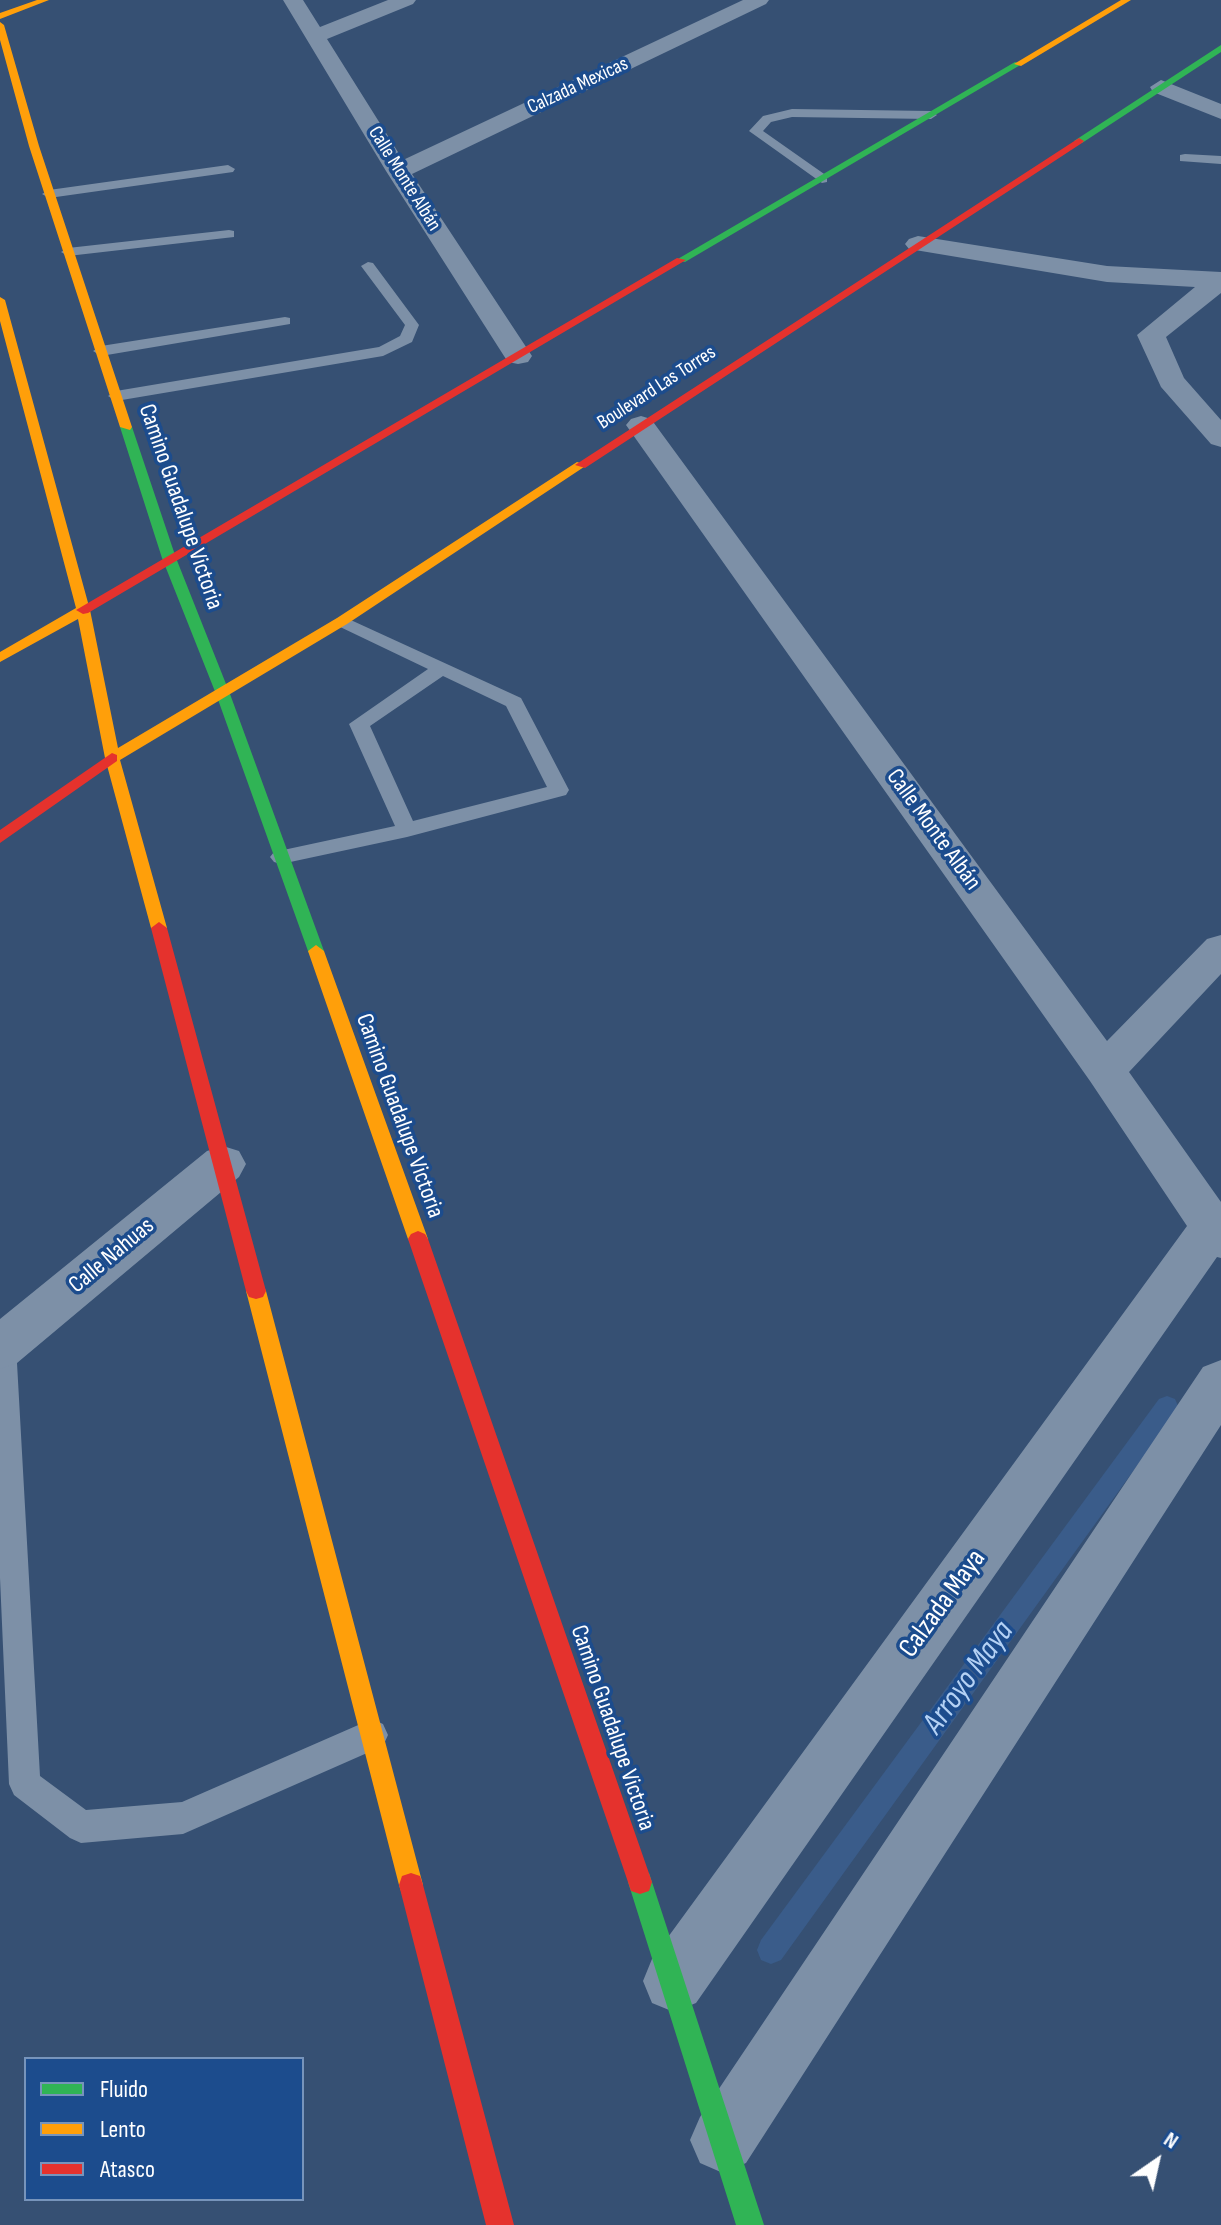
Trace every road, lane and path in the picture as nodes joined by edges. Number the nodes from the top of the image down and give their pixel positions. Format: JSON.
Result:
{"nodes":[{"id":1,"x":45,"y":0,"type":"edge"},
{"id":2,"x":293,"y":0,"type":"edge"},
{"id":3,"x":406,"y":0,"type":"edge"},
{"id":4,"x":759,"y":0,"type":"edge"},
{"id":5,"x":1127,"y":0,"type":"edge"},
{"id":6,"x":0,"y":16,"type":"edge"},
{"id":7,"x":0,"y":25,"type":"edge"},
{"id":8,"x":316,"y":36,"type":"junction"},
{"id":9,"x":1221,"y":48,"type":"edge"},
{"id":10,"x":1161,"y":87,"type":"junction"},
{"id":11,"x":1221,"y":112,"type":"edge"},
{"id":12,"x":931,"y":115,"type":"junction"},
{"id":13,"x":1185,"y":158,"type":"dead end"},
{"id":14,"x":1221,"y":160,"type":"edge"},
{"id":15,"x":228,"y":169,"type":"dead end"},
{"id":16,"x":398,"y":171,"type":"junction"},
{"id":17,"x":822,"y":179,"type":"junction"},
{"id":18,"x":49,"y":194,"type":"junction"},
{"id":19,"x":229,"y":234,"type":"dead end"},
{"id":20,"x":918,"y":244,"type":"junction"},
{"id":21,"x":68,"y":252,"type":"junction"},
{"id":22,"x":368,"y":266,"type":"dead end"},
{"id":23,"x":1219,"y":281,"type":"edge"},
{"id":24,"x":1,"y":310,"type":"edge"},
{"id":25,"x":285,"y":321,"type":"dead end"},
{"id":26,"x":101,"y":351,"type":"junction"},
{"id":27,"x":518,"y":356,"type":"junction"},
{"id":28,"x":116,"y":396,"type":"junction"},
{"id":29,"x":641,"y":425,"type":"junction"},
{"id":30,"x":1221,"y":438,"type":"edge"},
{"id":31,"x":169,"y":558,"type":"junction"},
{"id":32,"x":83,"y":610,"type":"junction"},
{"id":33,"x":342,"y":621,"type":"junction"},
{"id":34,"x":0,"y":658,"type":"edge"},
{"id":35,"x":441,"y":668,"type":"junction"},
{"id":36,"x":223,"y":694,"type":"junction"},
{"id":37,"x":112,"y":758,"type":"junction"},
{"id":38,"x":407,"y":830,"type":"junction"},
{"id":39,"x":0,"y":838,"type":"edge"},
{"id":40,"x":281,"y":857,"type":"junction"},
{"id":41,"x":1221,"y":949,"type":"edge"},
{"id":42,"x":1105,"y":1070,"type":"junction"},
{"id":43,"x":223,"y":1164,"type":"junction"},
{"id":44,"x":1216,"y":1233,"type":"edge"},
{"id":45,"x":2,"y":1347,"type":"edge"},
{"id":46,"x":1221,"y":1382,"type":"edge"},
{"id":47,"x":372,"y":1735,"type":"junction"},
{"id":48,"x":674,"y":1981,"type":"junction"},
{"id":49,"x":723,"y":2140,"type":"junction"},
{"id":50,"x":500,"y":2225,"type":"edge"},
{"id":51,"x":750,"y":2225,"type":"edge"}],
"edges":[{"from":1,"to":6,"type":"main road"},
{"from":2,"to":8,"type":"street","name":"Calle Monte Albán"},
{"from":3,"to":8,"type":"street"},
{"from":4,"to":16,"type":"street","name":"Calzada Mexicas"},
{"from":5,"to":12,"type":"main road"},
{"from":7,"to":18,"type":"main road","name":"Camino Guadalupe Victoria"},
{"from":8,"to":16,"type":"street","name":"Calle Monte Albán"},
{"from":9,"to":10,"type":"main road","name":"Boulevard Las Torres"},
{"from":10,"to":11,"type":"street"},
{"from":10,"to":20,"type":"main road","name":"Boulevard Las Torres"},
{"from":12,"to":17,"type":"main road"},
{"from":12,"to":17,"type":"lane"},
{"from":13,"to":14,"type":"lane"},
{"from":15,"to":18,"type":"lane"},
{"from":16,"to":27,"type":"street","name":"Calle Monte Albán"},
{"from":17,"to":27,"type":"main road"},
{"from":18,"to":21,"type":"main road","name":"Camino Guadalupe Victoria"},
{"from":19,"to":21,"type":"lane"},
{"from":20,"to":23,"type":"street"},
{"from":20,"to":29,"type":"main road","name":"Boulevard Las Torres"},
{"from":21,"to":26,"type":"main road","name":"Camino Guadalupe Victoria"},
{"from":22,"to":28,"type":"lane"},
{"from":23,"to":30,"type":"street"},
{"from":24,"to":32,"type":"main road"},
{"from":25,"to":26,"type":"lane"},
{"from":26,"to":28,"type":"main road","name":"Camino Guadalupe Victoria"},
{"from":27,"to":31,"type":"main road"},
{"from":28,"to":31,"type":"main road","name":"Camino Guadalupe Victoria"},
{"from":29,"to":33,"type":"main road","name":"Boulevard Las Torres"},
{"from":29,"to":42,"type":"street","name":"Calle Monte Albán"},
{"from":31,"to":32,"type":"main road"},
{"from":31,"to":36,"type":"main road","name":"Camino Guadalupe Victoria"},
{"from":32,"to":34,"type":"main road"},
{"from":32,"to":37,"type":"main road"},
{"from":33,"to":35,"type":"lane"},
{"from":33,"to":36,"type":"main road","name":"Boulevard Las Torres"},
{"from":35,"to":38,"type":"lane"},
{"from":35,"to":38,"type":"lane"},
{"from":36,"to":37,"type":"main road","name":"Boulevard Las Torres"},
{"from":36,"to":40,"type":"main road","name":"Camino Guadalupe Victoria"},
{"from":37,"to":39,"type":"main road","name":"Boulevard Las Torres"},
{"from":37,"to":43,"type":"main road"},
{"from":38,"to":40,"type":"lane"},
{"from":40,"to":48,"type":"main road","name":"Camino Guadalupe Victoria"},
{"from":41,"to":42,"type":"street"},
{"from":42,"to":44,"type":"street","name":"Calle Monte Albán"},
{"from":43,"to":45,"type":"street","name":"Calle Nahuas"},
{"from":43,"to":47,"type":"main road"},
{"from":44,"to":48,"type":"street","name":"Calzada Maya"},
{"from":45,"to":47,"type":"lane"},
{"from":46,"to":49,"type":"street"},
{"from":47,"to":50,"type":"main road"},
{"from":48,"to":49,"type":"main road","name":"Camino Guadalupe Victoria"},
{"from":49,"to":51,"type":"main road","name":"Camino Guadalupe Victoria"}]}
